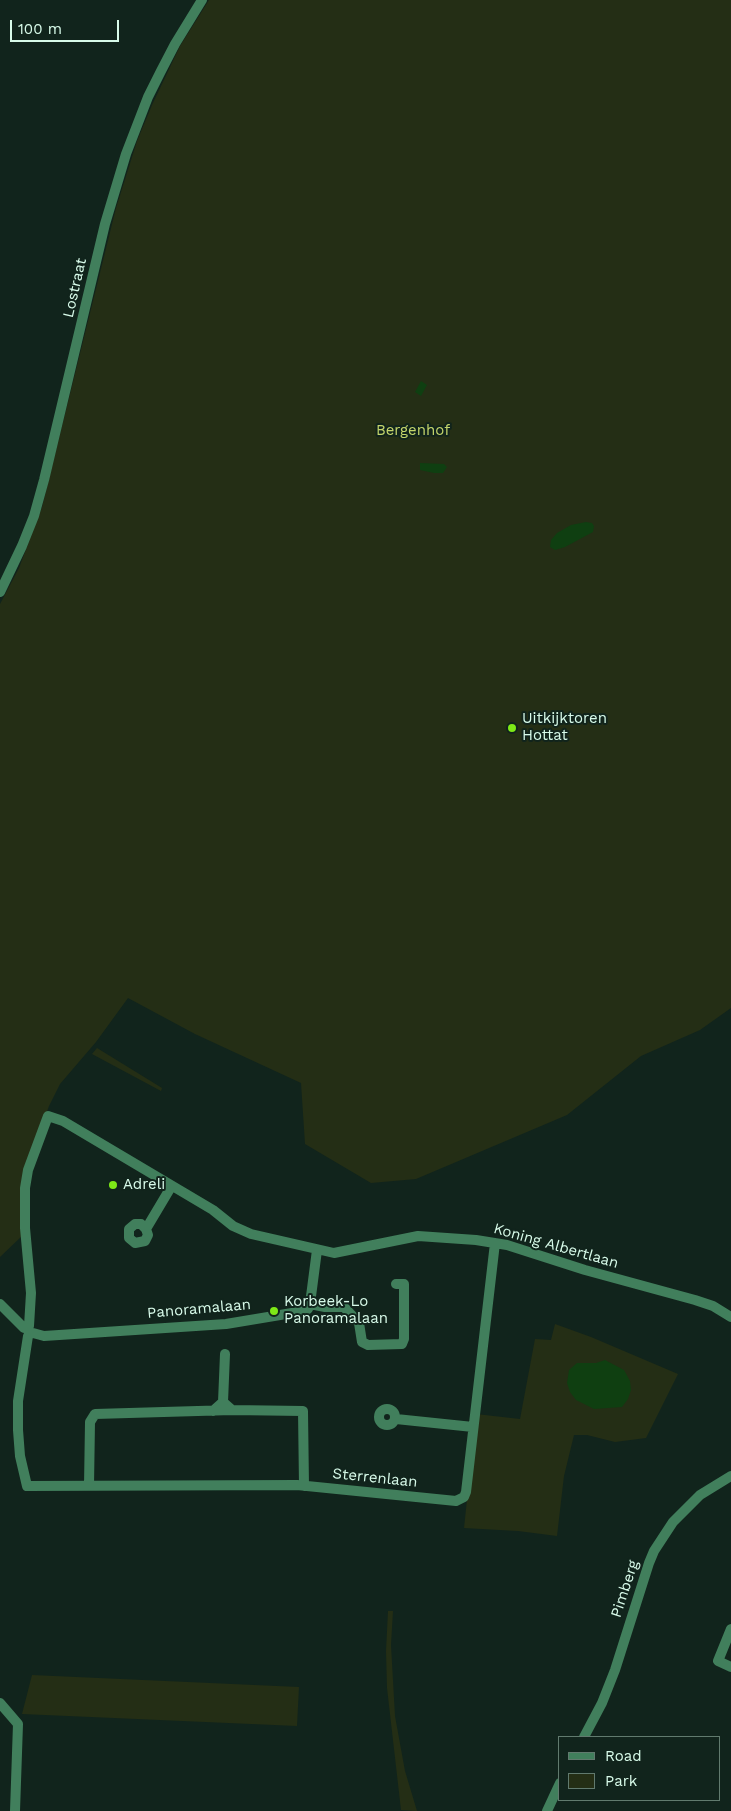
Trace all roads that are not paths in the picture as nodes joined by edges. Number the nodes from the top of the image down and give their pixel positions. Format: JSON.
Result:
{"nodes":[{"id":1,"x":202,"y":0,"type":"edge"},
{"id":2,"x":0,"y":592,"type":"edge"},
{"id":3,"x":172,"y":1187,"type":"junction"},
{"id":4,"x":146,"y":1229,"type":"dead end"},
{"id":5,"x":495,"y":1244,"type":"junction"},
{"id":6,"x":317,"y":1250,"type":"junction"},
{"id":7,"x":396,"y":1284,"type":"dead end"},
{"id":8,"x":0,"y":1304,"type":"edge"},
{"id":9,"x":310,"y":1304,"type":"junction"},
{"id":10,"x":731,"y":1317,"type":"edge"},
{"id":11,"x":28,"y":1331,"type":"junction"},
{"id":12,"x":225,"y":1354,"type":"dead end"},
{"id":13,"x":223,"y":1402,"type":"junction"},
{"id":14,"x":213,"y":1410,"type":"junction"},
{"id":15,"x":232,"y":1410,"type":"junction"},
{"id":16,"x":396,"y":1419,"type":"dead end"},
{"id":17,"x":473,"y":1427,"type":"junction"},
{"id":18,"x":731,"y":1476,"type":"edge"},
{"id":19,"x":89,"y":1486,"type":"junction"},
{"id":20,"x":304,"y":1486,"type":"junction"},
{"id":21,"x":731,"y":1629,"type":"edge"},
{"id":22,"x":731,"y":1667,"type":"edge"},
{"id":23,"x":0,"y":1703,"type":"edge"},
{"id":24,"x":585,"y":1736,"type":"edge"},
{"id":25,"x":558,"y":1786,"type":"edge"},
{"id":26,"x":15,"y":1811,"type":"edge"},
{"id":27,"x":547,"y":1811,"type":"edge"}],
"edges":[{"from":1,"to":2,"type":"street","name":"Lostraat"},
{"from":3,"to":4,"type":"street"},
{"from":3,"to":6,"type":"street","name":"Koning Albertlaan"},
{"from":3,"to":11,"type":"street","name":"Koning Albertlaan"},
{"from":5,"to":6,"type":"street","name":"Koning Albertlaan"},
{"from":5,"to":10,"type":"street","name":"Koning Albertlaan"},
{"from":5,"to":17,"type":"street","name":"Sterrenlaan"},
{"from":6,"to":9,"type":"street"},
{"from":7,"to":9,"type":"street"},
{"from":8,"to":11,"type":"street"},
{"from":9,"to":11,"type":"street","name":"Panoramalaan"},
{"from":11,"to":19,"type":"street","name":"Sterrenlaan"},
{"from":12,"to":13,"type":"street"},
{"from":13,"to":14,"type":"street"},
{"from":13,"to":15,"type":"street"},
{"from":14,"to":15,"type":"street"},
{"from":14,"to":19,"type":"street"},
{"from":15,"to":20,"type":"street"},
{"from":16,"to":17,"type":"street"},
{"from":17,"to":20,"type":"street","name":"Sterrenlaan"},
{"from":18,"to":24,"type":"street","name":"Pimberg"},
{"from":19,"to":20,"type":"street","name":"Sterrenlaan"},
{"from":21,"to":22,"type":"street"},
{"from":23,"to":26,"type":"street"},
{"from":25,"to":27,"type":"street"}]}
